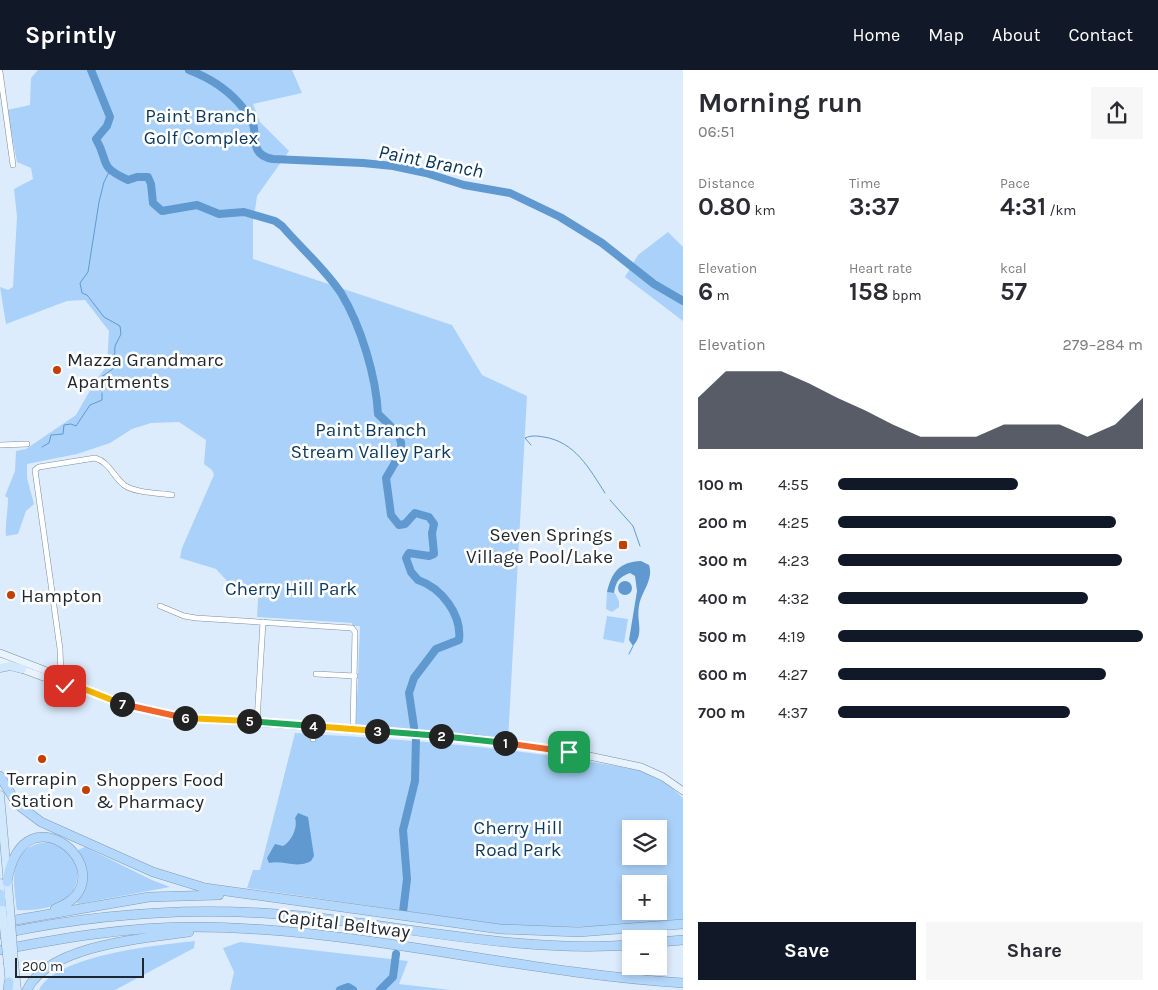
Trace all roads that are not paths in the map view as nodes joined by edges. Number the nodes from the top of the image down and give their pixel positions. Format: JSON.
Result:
{"nodes":[{"id":1,"x":0,"y":72,"type":"edge"},
{"id":2,"x":2,"y":105,"type":"edge"},
{"id":3,"x":13,"y":165,"type":"dead end"},
{"id":4,"x":27,"y":444,"type":"dead end"},
{"id":5,"x":0,"y":445,"type":"edge"},
{"id":6,"x":172,"y":495,"type":"dead end"},
{"id":7,"x":160,"y":606,"type":"dead end"},
{"id":8,"x":263,"y":622,"type":"junction"},
{"id":9,"x":0,"y":653,"type":"edge"},
{"id":10,"x":0,"y":661,"type":"edge"},
{"id":11,"x":0,"y":668,"type":"edge"},
{"id":12,"x":22,"y":669,"type":"junction"},
{"id":13,"x":316,"y":674,"type":"dead end"},
{"id":14,"x":355,"y":676,"type":"junction"},
{"id":15,"x":61,"y":677,"type":"junction"},
{"id":16,"x":79,"y":687,"type":"junction"},
{"id":17,"x":257,"y":722,"type":"junction"},
{"id":18,"x":313,"y":726,"type":"junction"},
{"id":19,"x":353,"y":729,"type":"junction"},
{"id":20,"x":313,"y":739,"type":"dead end"},
{"id":21,"x":0,"y":776,"type":"edge"},
{"id":22,"x":683,"y":791,"type":"edge"},
{"id":23,"x":0,"y":795,"type":"edge"},
{"id":24,"x":4,"y":882,"type":"edge"},
{"id":25,"x":0,"y":894,"type":"edge"},
{"id":26,"x":261,"y":897,"type":"junction"},
{"id":27,"x":6,"y":909,"type":"junction"},
{"id":28,"x":15,"y":920,"type":"junction"},
{"id":29,"x":0,"y":922,"type":"edge"},
{"id":30,"x":683,"y":924,"type":"edge"},
{"id":31,"x":233,"y":928,"type":"junction"},
{"id":32,"x":0,"y":934,"type":"edge"},
{"id":33,"x":683,"y":940,"type":"edge"},
{"id":34,"x":667,"y":941,"type":"edge"},
{"id":35,"x":622,"y":945,"type":"edge"},
{"id":36,"x":0,"y":950,"type":"edge"},
{"id":37,"x":11,"y":963,"type":"junction"},
{"id":38,"x":683,"y":983,"type":"edge"},
{"id":39,"x":9,"y":987,"type":"edge"},
{"id":40,"x":17,"y":990,"type":"edge"},
{"id":41,"x":27,"y":990,"type":"edge"}],
"edges":[{"from":1,"to":2,"type":"street"},
{"from":2,"to":3,"type":"street"},
{"from":4,"to":5,"type":"street"},
{"from":6,"to":15,"type":"street"},
{"from":7,"to":8,"type":"street"},
{"from":8,"to":14,"type":"street"},
{"from":8,"to":17,"type":"street"},
{"from":9,"to":15,"type":"main road"},
{"from":10,"to":12,"type":"main road"},
{"from":11,"to":12,"type":"main road"},
{"from":12,"to":16,"type":"main road"},
{"from":13,"to":14,"type":"street"},
{"from":14,"to":19,"type":"street"},
{"from":15,"to":16,"type":"main road"},
{"from":16,"to":17,"type":"main road"},
{"from":17,"to":18,"type":"main road"},
{"from":18,"to":19,"type":"main road"},
{"from":18,"to":20,"type":"street"},
{"from":19,"to":22,"type":"main road"},
{"from":21,"to":26,"type":"highway"},
{"from":23,"to":24,"type":"main road"},
{"from":24,"to":27,"type":"main road"},
{"from":24,"to":28,"type":"highway"},
{"from":25,"to":27,"type":"highway"},
{"from":26,"to":28,"type":"highway"},
{"from":26,"to":30,"type":"highway"},
{"from":27,"to":37,"type":"main road","bridge":true},
{"from":28,"to":29,"type":"highway"},
{"from":31,"to":36,"type":"highway","name":"Capital Beltway"},
{"from":31,"to":38,"type":"highway","name":"Capital Beltway"},
{"from":31,"to":41,"type":"highway"},
{"from":32,"to":35,"type":"highway","name":"Capital Beltway"},
{"from":33,"to":34,"type":"highway"},
{"from":37,"to":39,"type":"main road"},
{"from":37,"to":40,"type":"main road"}]}
